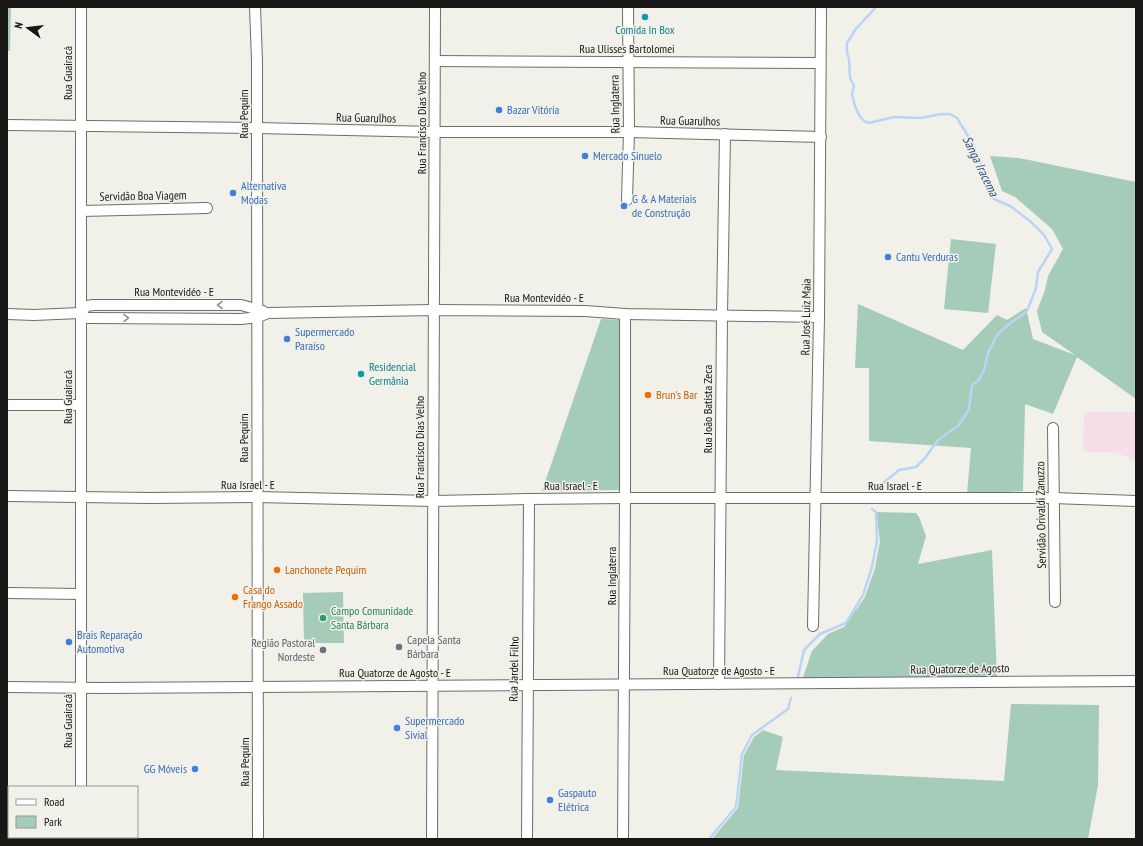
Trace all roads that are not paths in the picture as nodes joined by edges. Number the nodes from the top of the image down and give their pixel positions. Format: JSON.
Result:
{"nodes":[{"id":1,"x":81,"y":7,"type":"edge"},
{"id":2,"x":254,"y":7,"type":"edge"},
{"id":3,"x":435,"y":7,"type":"edge"},
{"id":4,"x":628,"y":7,"type":"edge"},
{"id":5,"x":821,"y":7,"type":"edge"},
{"id":6,"x":435,"y":61,"type":"junction"},
{"id":7,"x":628,"y":62,"type":"junction"},
{"id":8,"x":820,"y":63,"type":"junction"},
{"id":9,"x":7,"y":126,"type":"edge"},
{"id":10,"x":81,"y":126,"type":"junction"},
{"id":11,"x":257,"y":128,"type":"junction"},
{"id":12,"x":435,"y":132,"type":"junction"},
{"id":13,"x":629,"y":132,"type":"junction"},
{"id":14,"x":725,"y":134,"type":"junction"},
{"id":15,"x":821,"y":137,"type":"junction"},
{"id":16,"x":627,"y":200,"type":"dead end"},
{"id":17,"x":207,"y":208,"type":"dead end"},
{"id":18,"x":81,"y":211,"type":"junction"},
{"id":19,"x":433,"y":310,"type":"junction"},
{"id":20,"x":80,"y":312,"type":"junction"},
{"id":21,"x":258,"y":313,"type":"junction"},
{"id":22,"x":7,"y":314,"type":"edge"},
{"id":23,"x":625,"y":314,"type":"junction"},
{"id":24,"x":722,"y":315,"type":"junction"},
{"id":25,"x":819,"y":318,"type":"junction"},
{"id":26,"x":7,"y":405,"type":"edge"},
{"id":27,"x":81,"y":405,"type":"junction"},
{"id":28,"x":1053,"y":428,"type":"dead end"},
{"id":29,"x":7,"y":496,"type":"edge"},
{"id":30,"x":81,"y":497,"type":"junction"},
{"id":31,"x":257,"y":497,"type":"junction"},
{"id":32,"x":626,"y":498,"type":"junction"},
{"id":33,"x":1052,"y":498,"type":"junction"},
{"id":34,"x":530,"y":499,"type":"junction"},
{"id":35,"x":721,"y":499,"type":"junction"},
{"id":36,"x":817,"y":499,"type":"junction"},
{"id":37,"x":433,"y":501,"type":"junction"},
{"id":38,"x":1136,"y":501,"type":"edge"},
{"id":39,"x":7,"y":593,"type":"edge"},
{"id":40,"x":81,"y":594,"type":"junction"},
{"id":41,"x":1055,"y":602,"type":"dead end"},
{"id":42,"x":813,"y":626,"type":"dead end"},
{"id":43,"x":1136,"y":681,"type":"edge"},
{"id":44,"x":784,"y":683,"type":"joint"},
{"id":45,"x":624,"y":684,"type":"junction"},
{"id":46,"x":719,"y":684,"type":"junction"},
{"id":47,"x":527,"y":685,"type":"junction"},
{"id":48,"x":432,"y":686,"type":"junction"},
{"id":49,"x":7,"y":687,"type":"edge"},
{"id":50,"x":258,"y":687,"type":"junction"},
{"id":51,"x":81,"y":688,"type":"junction"},
{"id":52,"x":81,"y":786,"type":"edge"},
{"id":53,"x":258,"y":839,"type":"edge"},
{"id":54,"x":432,"y":839,"type":"edge"},
{"id":55,"x":527,"y":839,"type":"edge"},
{"id":56,"x":623,"y":839,"type":"edge"}],
"edges":[{"from":1,"to":10,"type":"street","name":"Rua Guairacá"},
{"from":2,"to":11,"type":"street","name":"Rua Pequim"},
{"from":3,"to":6,"type":"street","name":"Rua Francisco Dias Velho"},
{"from":4,"to":7,"type":"street","name":"Rua Inglaterra"},
{"from":5,"to":8,"type":"street","name":"Rua José Luiz Maia"},
{"from":6,"to":7,"type":"street","name":"Rua Ulisses Bartolomei"},
{"from":6,"to":12,"type":"street","name":"Rua Francisco Dias Velho"},
{"from":7,"to":8,"type":"street","name":"Rua Ulisses Bartolomei"},
{"from":7,"to":13,"type":"street","name":"Rua Inglaterra"},
{"from":8,"to":15,"type":"street","name":"Rua José Luiz Maia"},
{"from":9,"to":10,"type":"street","name":"Rua Guarulhos"},
{"from":10,"to":11,"type":"street","name":"Rua Guarulhos"},
{"from":10,"to":18,"type":"street","name":"Rua Guairacá"},
{"from":11,"to":12,"type":"street","name":"Rua Guarulhos"},
{"from":11,"to":21,"type":"street","name":"Rua Pequim"},
{"from":12,"to":13,"type":"street","name":"Rua Guarulhos"},
{"from":12,"to":19,"type":"street","name":"Rua Francisco Dias Velho"},
{"from":13,"to":14,"type":"street","name":"Rua Guarulhos"},
{"from":13,"to":16,"type":"street","name":"Rua Inglaterra"},
{"from":14,"to":15,"type":"street","name":"Rua Guarulhos"},
{"from":14,"to":24,"type":"street","name":"Rua João Batista Zeca"},
{"from":15,"to":25,"type":"street","name":"Rua José Luiz Maia"},
{"from":17,"to":18,"type":"street","name":"Servidão Boa Viagem"},
{"from":18,"to":20,"type":"street","name":"Rua Guairacá"},
{"from":19,"to":21,"type":"street","name":"Rua Montevidéo - E"},
{"from":19,"to":23,"type":"street","name":"Rua Montevidéo - E"},
{"from":19,"to":37,"type":"street","name":"Rua Francisco Dias Velho"},
{"from":20,"to":21,"type":"street","name":"Rua Montevidéo - E"},
{"from":20,"to":22,"type":"street","name":"Rua Montevidéo - E"},
{"from":20,"to":27,"type":"street","name":"Rua Guairacá"},
{"from":21,"to":31,"type":"street","name":"Rua Pequim"},
{"from":23,"to":24,"type":"street","name":"Rua Montevidéo - E"},
{"from":23,"to":32,"type":"street","name":"Rua Inglaterra"},
{"from":24,"to":25,"type":"street","name":"Rua Montevidéo - E"},
{"from":24,"to":35,"type":"street","name":"Rua João Batista Zeca"},
{"from":25,"to":36,"type":"street","name":"Rua José Luiz Maia"},
{"from":26,"to":27,"type":"street"},
{"from":27,"to":30,"type":"street","name":"Rua Guairacá"},
{"from":28,"to":33,"type":"street","name":"Servidão Orivaldi Zanuzzo"},
{"from":29,"to":30,"type":"street","name":"Rua Israel - E"},
{"from":30,"to":31,"type":"street","name":"Rua Israel - E"},
{"from":30,"to":40,"type":"street","name":"Rua Guairacá"},
{"from":31,"to":37,"type":"street","name":"Rua Israel - E"},
{"from":31,"to":50,"type":"street","name":"Rua Pequim"},
{"from":32,"to":34,"type":"street","name":"Rua Israel - E"},
{"from":32,"to":35,"type":"street","name":"Rua Israel - E"},
{"from":32,"to":45,"type":"street","name":"Rua Inglaterra"},
{"from":33,"to":36,"type":"street","name":"Rua Israel - E"},
{"from":33,"to":38,"type":"street","name":"Rua Israel - E"},
{"from":33,"to":41,"type":"street","name":"Servidão Orivaldi Zanuzzo"},
{"from":34,"to":37,"type":"street","name":"Rua Israel - E"},
{"from":34,"to":47,"type":"street","name":"Rua Jardel Filho"},
{"from":35,"to":36,"type":"street","name":"Rua Israel - E"},
{"from":35,"to":46,"type":"street","name":"Rua João Batista Zeca"},
{"from":36,"to":42,"type":"street","name":"Rua José Luiz Maia"},
{"from":37,"to":48,"type":"street","name":"Rua Francisco Dias Velho"},
{"from":39,"to":40,"type":"street"},
{"from":40,"to":51,"type":"street","name":"Rua Guairacá"},
{"from":43,"to":44,"type":"street","name":"Rua Quatorze de Agosto"},
{"from":44,"to":46,"type":"street","name":"Rua Quatorze de Agosto - E"},
{"from":45,"to":46,"type":"street","name":"Rua Quatorze de Agosto - E"},
{"from":45,"to":47,"type":"street","name":"Rua Quatorze de Agosto - E"},
{"from":45,"to":56,"type":"street","name":"Rua Inglaterra"},
{"from":47,"to":48,"type":"street","name":"Rua Quatorze de Agosto - E"},
{"from":47,"to":55,"type":"street","name":"Rua Jardel Filho"},
{"from":48,"to":50,"type":"street","name":"Rua Quatorze de Agosto - E"},
{"from":48,"to":54,"type":"street","name":"Rua Francisco Dias Velho"},
{"from":49,"to":51,"type":"street","name":"Rua Quatorze de Agosto - E"},
{"from":50,"to":51,"type":"street","name":"Rua Quatorze de Agosto - E"},
{"from":50,"to":53,"type":"street","name":"Rua Pequim"},
{"from":51,"to":52,"type":"street","name":"Rua Guairacá"}]}
